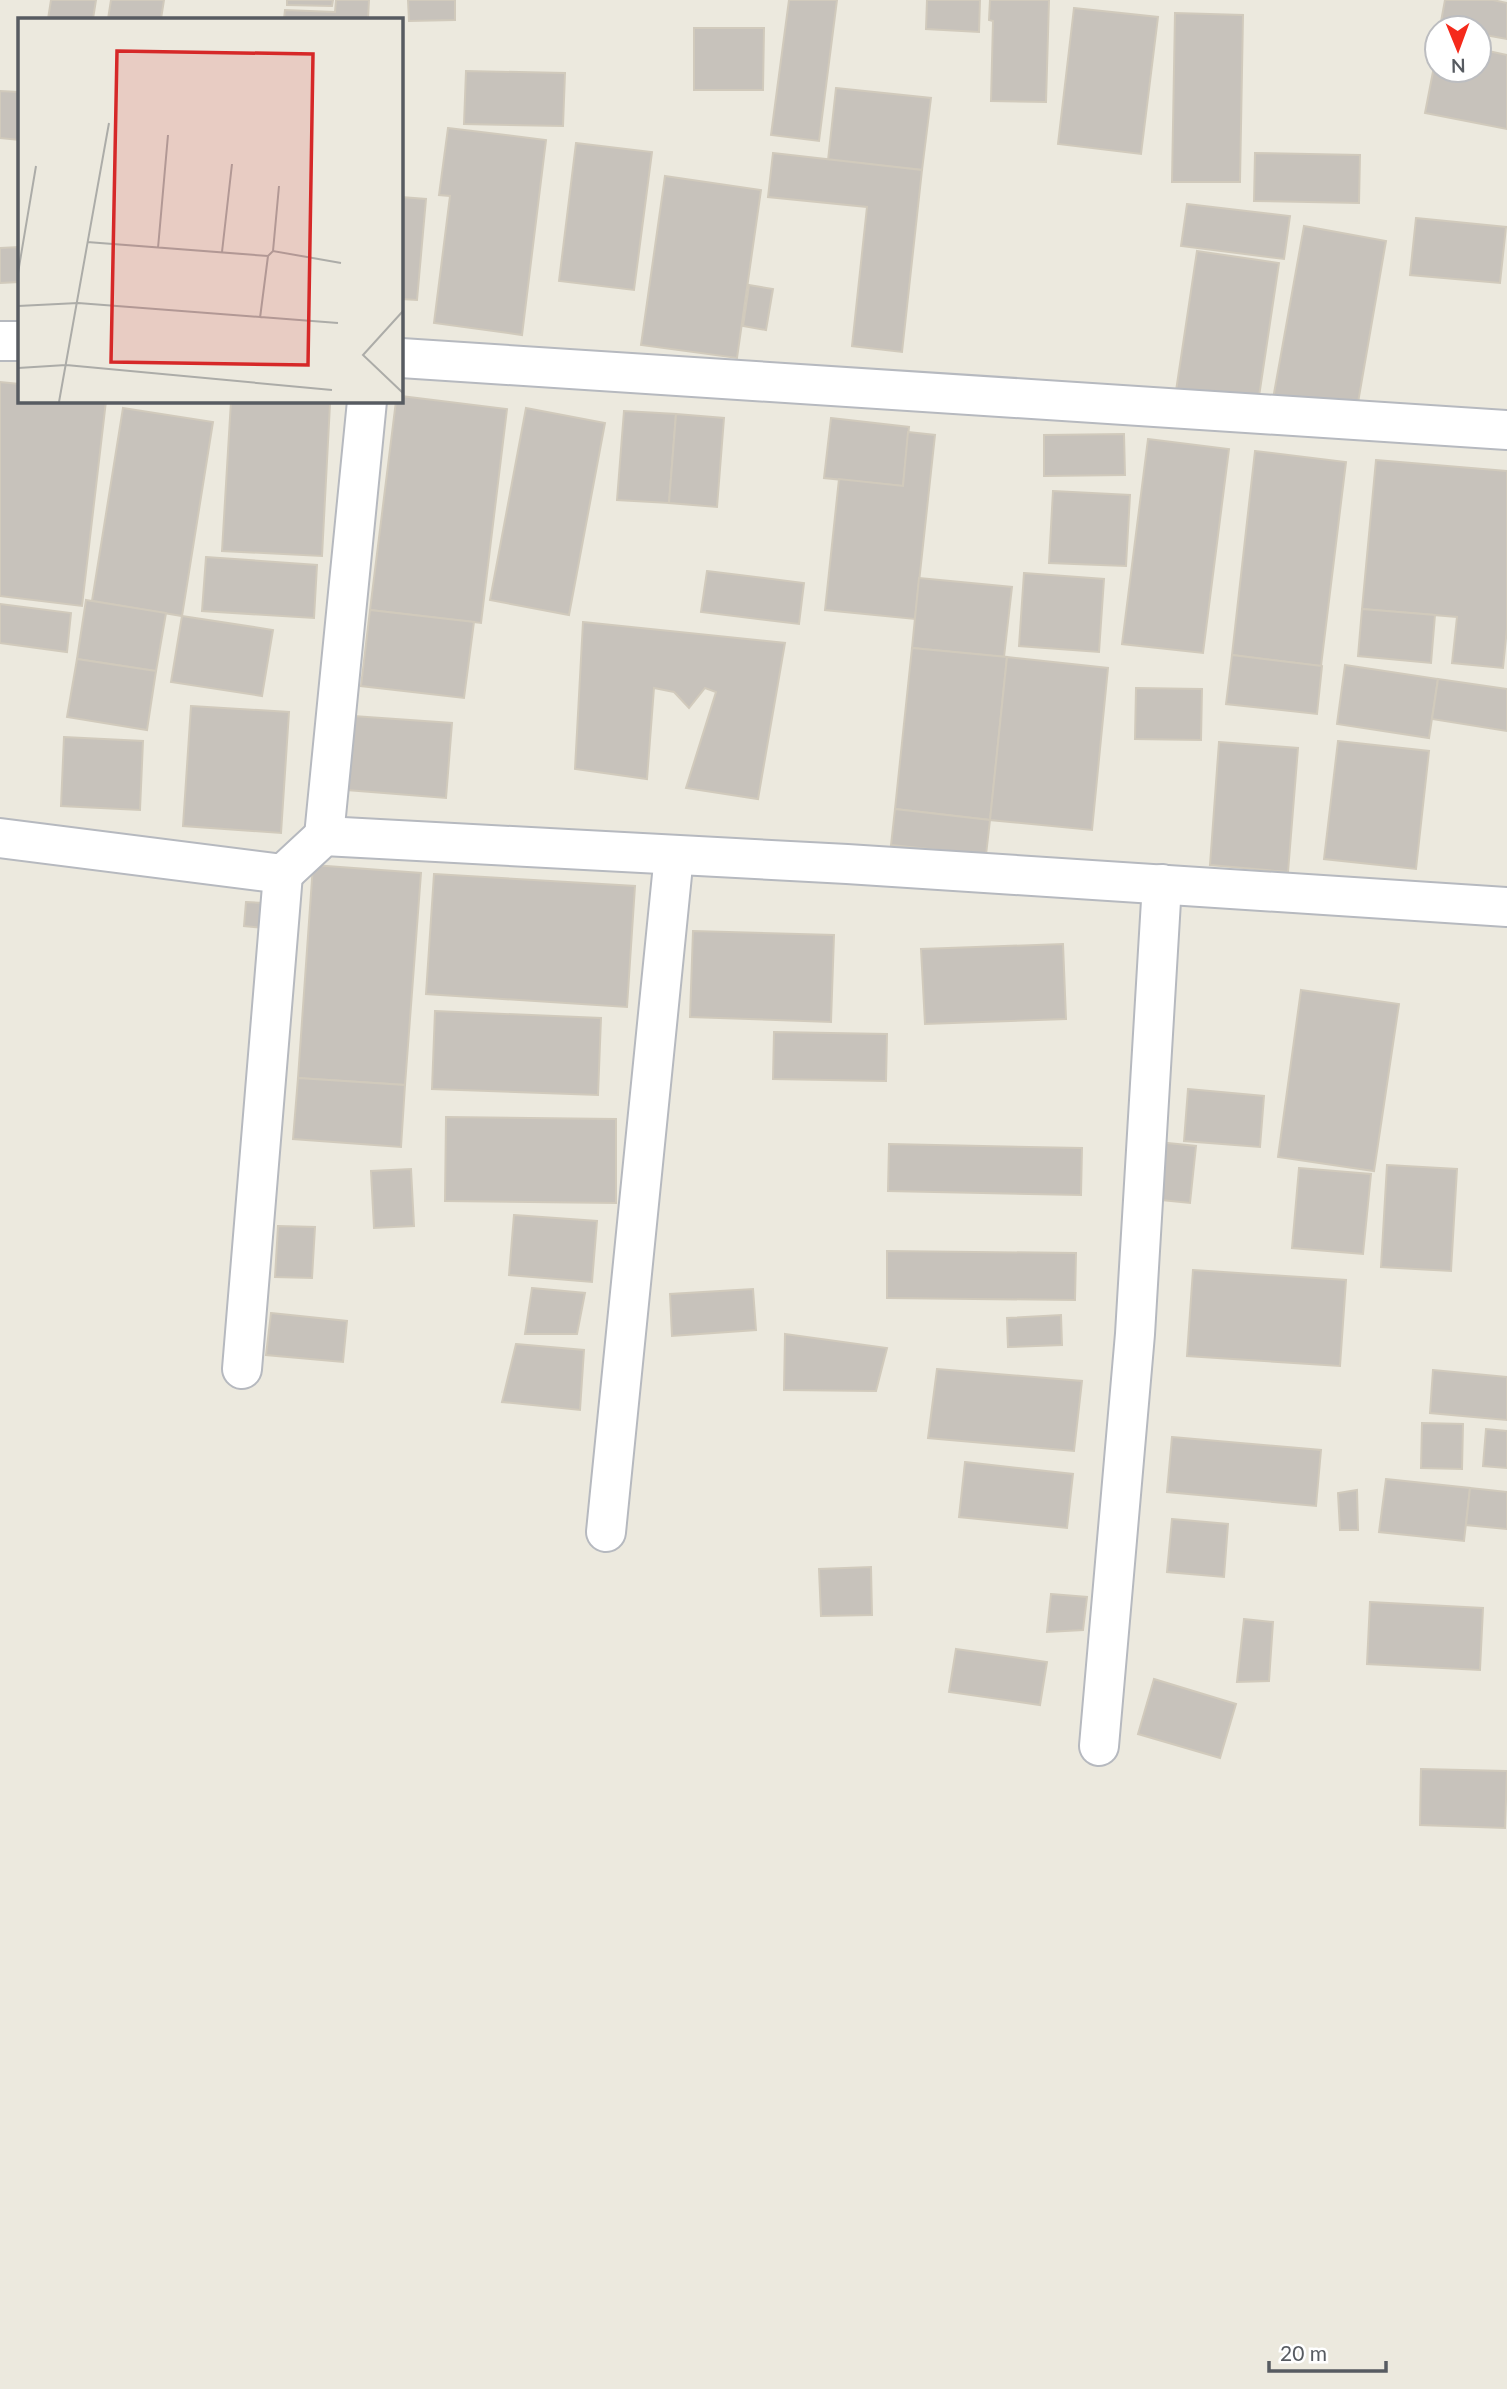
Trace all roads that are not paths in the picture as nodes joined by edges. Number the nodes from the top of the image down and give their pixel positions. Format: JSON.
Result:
{"nodes":[{"id":1,"x":0,"y":341,"type":"edge"},
{"id":2,"x":18,"y":341,"type":"edge"},
{"id":3,"x":402,"y":358,"type":"edge"},
{"id":4,"x":367,"y":402,"type":"edge"},
{"id":5,"x":1507,"y":430,"type":"edge"},
{"id":6,"x":324,"y":836,"type":"junction"},
{"id":7,"x":0,"y":838,"type":"edge"},
{"id":8,"x":674,"y":855,"type":"junction"},
{"id":9,"x":283,"y":874,"type":"junction"},
{"id":10,"x":1163,"y":884,"type":"junction"},
{"id":11,"x":1507,"y":906,"type":"edge"},
{"id":12,"x":242,"y":1369,"type":"dead end"},
{"id":13,"x":606,"y":1532,"type":"dead end"},
{"id":14,"x":1099,"y":1746,"type":"dead end"}],
"edges":[{"from":1,"to":2,"type":"street"},
{"from":3,"to":5,"type":"street"},
{"from":4,"to":6,"type":"street"},
{"from":6,"to":8,"type":"street"},
{"from":6,"to":9,"type":"street"},
{"from":7,"to":9,"type":"street"},
{"from":8,"to":10,"type":"street"},
{"from":8,"to":13,"type":"street"},
{"from":9,"to":12,"type":"street"},
{"from":10,"to":11,"type":"street"},
{"from":10,"to":14,"type":"street"}]}
